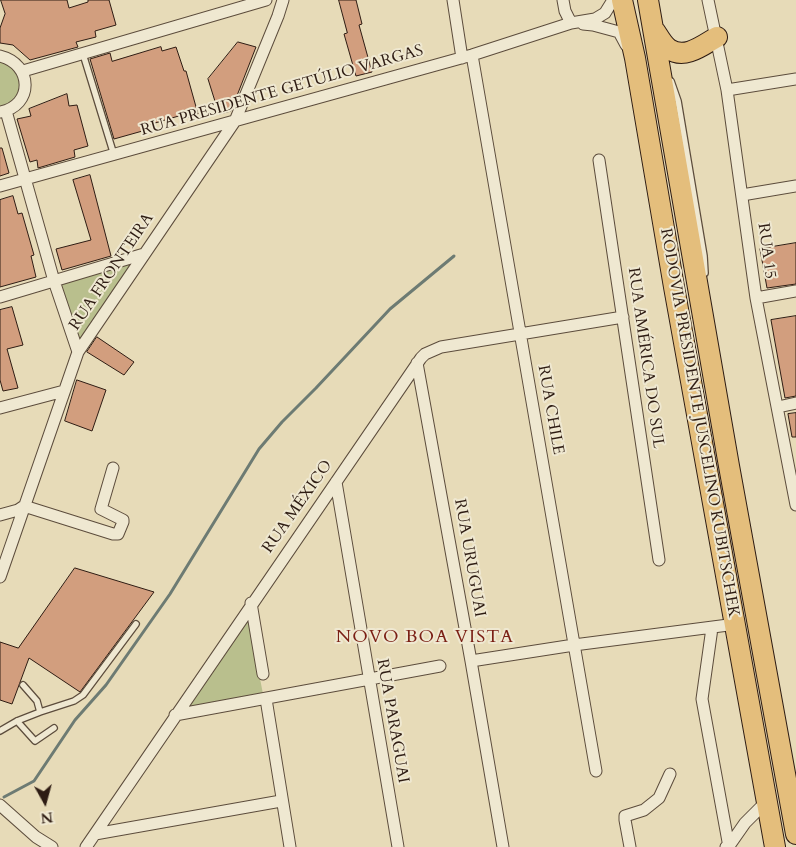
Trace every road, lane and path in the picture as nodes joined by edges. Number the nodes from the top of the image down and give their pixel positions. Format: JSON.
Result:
{"nodes":[{"id":1,"x":266,"y":0,"type":"edge"},
{"id":2,"x":283,"y":0,"type":"edge"},
{"id":3,"x":453,"y":0,"type":"edge"},
{"id":4,"x":563,"y":0,"type":"edge"},
{"id":5,"x":613,"y":0,"type":"edge"},
{"id":6,"x":622,"y":0,"type":"edge"},
{"id":7,"x":648,"y":0,"type":"edge"},
{"id":8,"x":708,"y":0,"type":"edge"},
{"id":9,"x":571,"y":23,"type":"junction"},
{"id":10,"x":653,"y":28,"type":"junction"},
{"id":11,"x":717,"y":37,"type":"junction"},
{"id":12,"x":83,"y":54,"type":"junction"},
{"id":13,"x":0,"y":56,"type":"edge"},
{"id":14,"x":659,"y":56,"type":"junction"},
{"id":15,"x":467,"y":57,"type":"junction"},
{"id":16,"x":635,"y":58,"type":"junction"},
{"id":17,"x":22,"y":72,"type":"junction"},
{"id":18,"x":796,"y":79,"type":"edge"},
{"id":19,"x":726,"y":90,"type":"junction"},
{"id":20,"x":3,"y":111,"type":"edge"},
{"id":21,"x":235,"y":121,"type":"junction"},
{"id":22,"x":114,"y":155,"type":"junction"},
{"id":23,"x":599,"y":160,"type":"dead end"},
{"id":24,"x":26,"y":179,"type":"junction"},
{"id":25,"x":0,"y":186,"type":"edge"},
{"id":26,"x":796,"y":186,"type":"edge"},
{"id":27,"x":742,"y":196,"type":"junction"},
{"id":28,"x":144,"y":254,"type":"junction"},
{"id":29,"x":705,"y":279,"type":"dead end"},
{"id":30,"x":54,"y":281,"type":"junction"},
{"id":31,"x":706,"y":287,"type":"dead end"},
{"id":32,"x":796,"y":291,"type":"edge"},
{"id":33,"x":0,"y":297,"type":"edge"},
{"id":34,"x":756,"y":298,"type":"junction"},
{"id":35,"x":703,"y":315,"type":"junction"},
{"id":36,"x":623,"y":317,"type":"junction"},
{"id":37,"x":520,"y":335,"type":"junction"},
{"id":38,"x":78,"y":352,"type":"junction"},
{"id":39,"x":417,"y":363,"type":"junction"},
{"id":40,"x":64,"y":391,"type":"junction"},
{"id":41,"x":796,"y":403,"type":"edge"},
{"id":42,"x":778,"y":407,"type":"junction"},
{"id":43,"x":0,"y":408,"type":"edge"},
{"id":44,"x":113,"y":468,"type":"dead end"},
{"id":45,"x":336,"y":482,"type":"junction"},
{"id":46,"x":796,"y":505,"type":"edge"},
{"id":47,"x":24,"y":506,"type":"junction"},
{"id":48,"x":0,"y":515,"type":"edge"},
{"id":49,"x":659,"y":560,"type":"dead end"},
{"id":50,"x":0,"y":577,"type":"edge"},
{"id":51,"x":251,"y":603,"type":"junction"},
{"id":52,"x":136,"y":624,"type":"dead end"},
{"id":53,"x":736,"y":624,"type":"junction"},
{"id":54,"x":712,"y":628,"type":"junction"},
{"id":55,"x":574,"y":645,"type":"junction"},
{"id":56,"x":471,"y":661,"type":"junction"},
{"id":57,"x":440,"y":666,"type":"dead end"},
{"id":58,"x":262,"y":674,"type":"dead end"},
{"id":59,"x":368,"y":678,"type":"junction"},
{"id":60,"x":23,"y":685,"type":"dead end"},
{"id":61,"x":266,"y":699,"type":"junction"},
{"id":62,"x":40,"y":712,"type":"junction"},
{"id":63,"x":175,"y":715,"type":"junction"},
{"id":64,"x":17,"y":721,"type":"junction"},
{"id":65,"x":54,"y":728,"type":"dead end"},
{"id":66,"x":0,"y":731,"type":"edge"},
{"id":67,"x":596,"y":771,"type":"dead end"},
{"id":68,"x":670,"y":774,"type":"dead end"},
{"id":69,"x":281,"y":801,"type":"junction"},
{"id":70,"x":766,"y":802,"type":"junction"},
{"id":71,"x":0,"y":806,"type":"edge"},
{"id":72,"x":94,"y":834,"type":"junction"},
{"id":73,"x":796,"y":834,"type":"edge"},
{"id":74,"x":51,"y":847,"type":"edge"},
{"id":75,"x":86,"y":847,"type":"edge"},
{"id":76,"x":290,"y":847,"type":"edge"},
{"id":77,"x":398,"y":847,"type":"edge"},
{"id":78,"x":502,"y":847,"type":"edge"},
{"id":79,"x":630,"y":847,"type":"edge"},
{"id":80,"x":728,"y":847,"type":"edge"},
{"id":81,"x":775,"y":847,"type":"edge"}],
"edges":[{"from":1,"to":12,"type":"street"},
{"from":2,"to":21,"type":"street","name":"RUA FRONTEIRA"},
{"from":3,"to":15,"type":"street","name":"RUA CHILE"},
{"from":4,"to":9,"type":"street"},
{"from":5,"to":9,"type":"street","name":"RUA PRESIDENTE GETÚLIO VARGAS"},
{"from":6,"to":16,"type":"highway","name":"RODOVIA PRESIDENTE JUSCELINO KUBITSCHEK"},
{"from":7,"to":10,"type":"highway","name":"RODOVIA PRESIDENTE JUSCELINO KUBITSCHEK"},
{"from":8,"to":11,"type":"street","name":"RUA 15"},
{"from":9,"to":15,"type":"street","name":"RUA PRESIDENTE GETÚLIO VARGAS"},
{"from":9,"to":16,"type":"street","name":"RUA PRESIDENTE GETÚLIO VARGAS"},
{"from":10,"to":11,"type":"highway"},
{"from":10,"to":14,"type":"highway","name":"RODOVIA PRESIDENTE JUSCELINO KUBITSCHEK"},
{"from":11,"to":19,"type":"street","name":"RUA 15"},
{"from":12,"to":17,"type":"street"},
{"from":12,"to":22,"type":"lane"},
{"from":13,"to":17,"type":"street"},
{"from":14,"to":29,"type":"lane"},
{"from":14,"to":35,"type":"highway","name":"RODOVIA PRESIDENTE JUSCELINO KUBITSCHEK"},
{"from":15,"to":21,"type":"street","name":"RUA PRESIDENTE GETÚLIO VARGAS"},
{"from":15,"to":37,"type":"street","name":"RUA CHILE"},
{"from":16,"to":53,"type":"highway","name":"RODOVIA PRESIDENTE JUSCELINO KUBITSCHEK"},
{"from":17,"to":20,"type":"street"},
{"from":18,"to":19,"type":"street"},
{"from":19,"to":27,"type":"street","name":"RUA 15"},
{"from":20,"to":24,"type":"street"},
{"from":21,"to":22,"type":"street","name":"RUA PRESIDENTE GETÚLIO VARGAS"},
{"from":21,"to":28,"type":"street","name":"RUA FRONTEIRA"},
{"from":22,"to":24,"type":"street","name":"RUA PRESIDENTE GETÚLIO VARGAS"},
{"from":23,"to":36,"type":"street","name":"RUA AMÉRICA DO SUL"},
{"from":24,"to":25,"type":"street","name":"RUA PRESIDENTE GETÚLIO VARGAS"},
{"from":24,"to":30,"type":"street"},
{"from":26,"to":27,"type":"street"},
{"from":27,"to":34,"type":"street","name":"RUA 15"},
{"from":28,"to":30,"type":"street"},
{"from":28,"to":38,"type":"street","name":"RUA FRONTEIRA"},
{"from":30,"to":33,"type":"street"},
{"from":30,"to":38,"type":"street"},
{"from":31,"to":35,"type":"lane"},
{"from":32,"to":34,"type":"street"},
{"from":34,"to":42,"type":"street","name":"RUA 15"},
{"from":35,"to":73,"type":"highway","name":"RODOVIA PRESIDENTE JUSCELINO KUBITSCHEK"},
{"from":36,"to":37,"type":"street","name":"RUA MÉXICO"},
{"from":36,"to":49,"type":"street","name":"RUA AMÉRICA DO SUL"},
{"from":37,"to":39,"type":"street","name":"RUA MÉXICO"},
{"from":37,"to":55,"type":"street","name":"RUA CHILE"},
{"from":38,"to":40,"type":"street","name":"RUA FRONTEIRA"},
{"from":39,"to":45,"type":"street","name":"RUA MÉXICO"},
{"from":39,"to":56,"type":"street","name":"RUA URUGUAI"},
{"from":40,"to":43,"type":"street"},
{"from":40,"to":47,"type":"street","name":"RUA FRONTEIRA"},
{"from":41,"to":42,"type":"street"},
{"from":42,"to":46,"type":"street","name":"RUA 15"},
{"from":44,"to":47,"type":"street"},
{"from":45,"to":51,"type":"street","name":"RUA MÉXICO"},
{"from":45,"to":59,"type":"street","name":"RUA PARAGUAI"},
{"from":47,"to":48,"type":"street"},
{"from":47,"to":50,"type":"street","name":"RUA FRONTEIRA"},
{"from":51,"to":58,"type":"street"},
{"from":51,"to":63,"type":"street","name":"RUA MÉXICO"},
{"from":52,"to":62,"type":"lane"},
{"from":53,"to":54,"type":"street"},
{"from":53,"to":70,"type":"highway","name":"RODOVIA PRESIDENTE JUSCELINO KUBITSCHEK"},
{"from":54,"to":55,"type":"street"},
{"from":54,"to":80,"type":"street"},
{"from":55,"to":56,"type":"street"},
{"from":55,"to":67,"type":"street","name":"RUA CHILE"},
{"from":56,"to":78,"type":"street","name":"RUA URUGUAI"},
{"from":57,"to":59,"type":"street"},
{"from":59,"to":61,"type":"street"},
{"from":59,"to":77,"type":"street","name":"RUA PARAGUAI"},
{"from":60,"to":62,"type":"lane"},
{"from":61,"to":63,"type":"street"},
{"from":61,"to":69,"type":"street"},
{"from":62,"to":64,"type":"lane"},
{"from":63,"to":72,"type":"street","name":"RUA MÉXICO"},
{"from":64,"to":65,"type":"lane"},
{"from":64,"to":66,"type":"lane"},
{"from":68,"to":79,"type":"street"},
{"from":69,"to":72,"type":"street"},
{"from":69,"to":76,"type":"street"},
{"from":70,"to":80,"type":"street"},
{"from":70,"to":81,"type":"highway","name":"RODOVIA PRESIDENTE JUSCELINO KUBITSCHEK"},
{"from":71,"to":74,"type":"street"},
{"from":72,"to":75,"type":"street","name":"RUA MÉXICO"}]}
